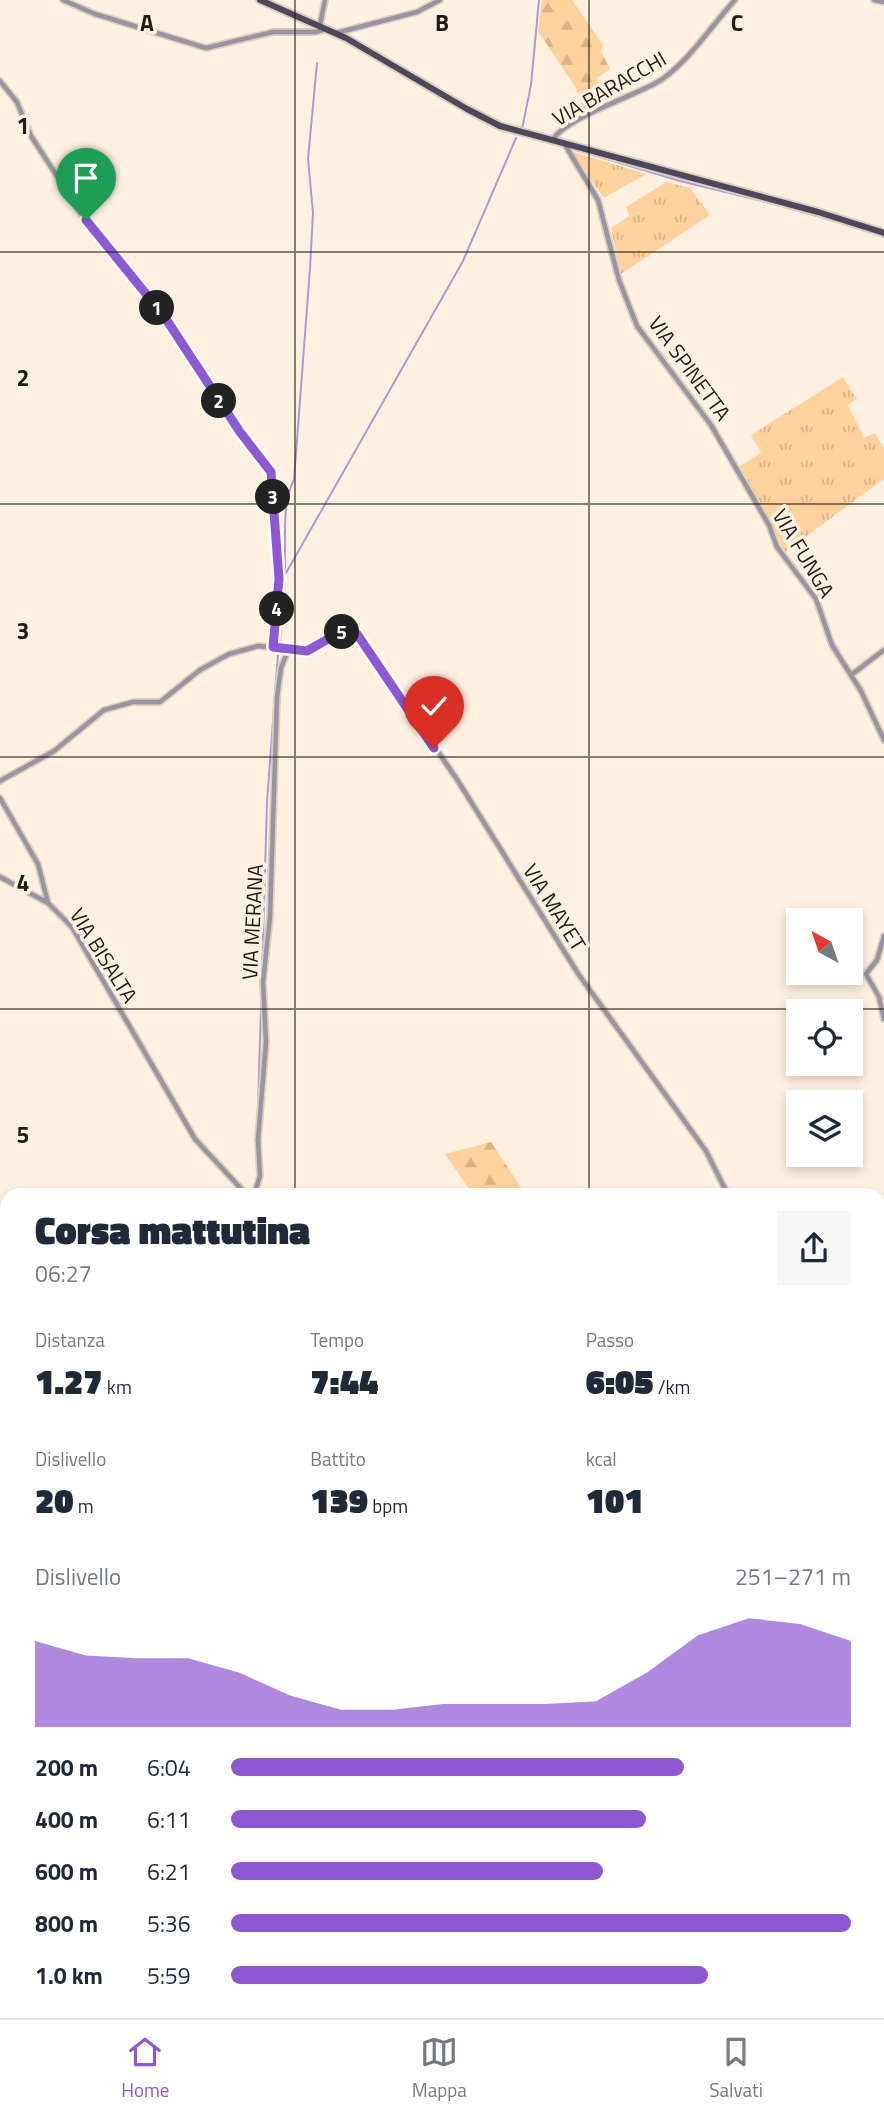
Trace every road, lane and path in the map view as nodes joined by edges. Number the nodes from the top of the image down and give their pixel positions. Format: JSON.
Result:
{"nodes":[{"id":1,"x":63,"y":0,"type":"edge"},
{"id":2,"x":260,"y":0,"type":"edge"},
{"id":3,"x":325,"y":0,"type":"edge"},
{"id":4,"x":440,"y":0,"type":"edge"},
{"id":5,"x":735,"y":0,"type":"edge"},
{"id":6,"x":874,"y":0,"type":"edge"},
{"id":7,"x":884,"y":2,"type":"edge"},
{"id":8,"x":323,"y":27,"type":"junction"},
{"id":9,"x":336,"y":33,"type":"junction"},
{"id":10,"x":0,"y":81,"type":"edge"},
{"id":11,"x":553,"y":139,"type":"junction"},
{"id":12,"x":564,"y":142,"type":"junction"},
{"id":13,"x":884,"y":233,"type":"edge"},
{"id":14,"x":751,"y":495,"type":"joint"},
{"id":15,"x":273,"y":647,"type":"junction"},
{"id":16,"x":288,"y":650,"type":"junction"},
{"id":17,"x":884,"y":650,"type":"edge"},
{"id":18,"x":851,"y":675,"type":"junction"},
{"id":19,"x":884,"y":740,"type":"edge"},
{"id":20,"x":0,"y":782,"type":"edge"},
{"id":21,"x":0,"y":798,"type":"edge"},
{"id":22,"x":0,"y":877,"type":"edge"},
{"id":23,"x":48,"y":903,"type":"junction"},
{"id":24,"x":884,"y":936,"type":"edge"},
{"id":25,"x":884,"y":1019,"type":"edge"},
{"id":26,"x":240,"y":1188,"type":"edge"},
{"id":27,"x":256,"y":1188,"type":"edge"},
{"id":28,"x":724,"y":1188,"type":"edge"}],
"edges":[{"from":1,"to":8,"type":"street"},
{"from":2,"to":8,"type":"main road"},
{"from":3,"to":8,"type":"street"},
{"from":4,"to":9,"type":"street"},
{"from":5,"to":11,"type":"street","name":"VIA BARACCHI"},
{"from":6,"to":7,"type":"street"},
{"from":8,"to":9,"type":"main road"},
{"from":9,"to":11,"type":"main road"},
{"from":10,"to":15,"type":"street"},
{"from":11,"to":12,"type":"main road"},
{"from":12,"to":13,"type":"main road"},
{"from":12,"to":14,"type":"street","name":"VIA SPINETTA"},
{"from":14,"to":18,"type":"street","name":"VIA FUNGA"},
{"from":15,"to":16,"type":"street"},
{"from":15,"to":20,"type":"street"},
{"from":16,"to":27,"type":"street","name":"VIA MERANA"},
{"from":16,"to":28,"type":"street","name":"VIA MAYET"},
{"from":17,"to":18,"type":"street"},
{"from":18,"to":19,"type":"street","name":"VIA FUNGA"},
{"from":21,"to":23,"type":"street"},
{"from":22,"to":23,"type":"street","name":"VIA BISALTA"},
{"from":23,"to":26,"type":"street","name":"VIA BISALTA"},
{"from":24,"to":25,"type":"street"}]}
